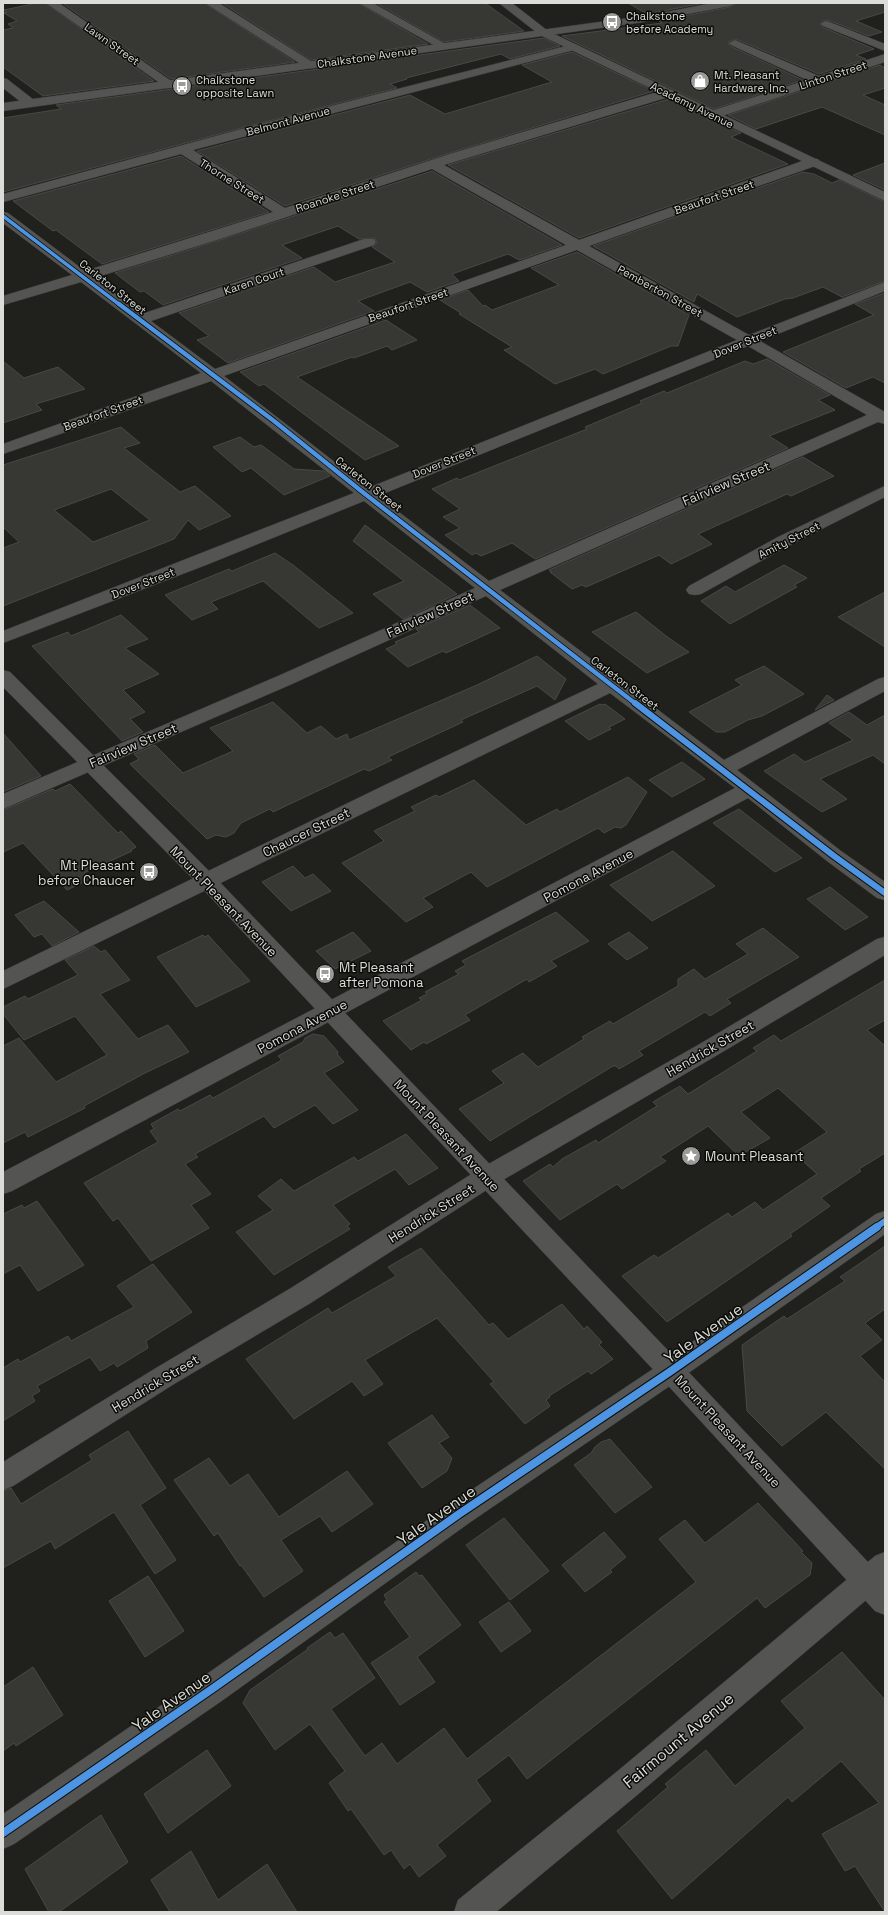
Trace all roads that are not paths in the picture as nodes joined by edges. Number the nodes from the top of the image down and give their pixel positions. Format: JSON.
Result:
{"nodes":[{"id":1,"x":52,"y":3,"type":"edge"},
{"id":2,"x":211,"y":3,"type":"edge"},
{"id":3,"x":365,"y":3,"type":"edge"},
{"id":4,"x":505,"y":3,"type":"edge"},
{"id":5,"x":730,"y":3,"type":"edge"},
{"id":6,"x":827,"y":24,"type":"dead end"},
{"id":7,"x":544,"y":33,"type":"junction"},
{"id":8,"x":735,"y":43,"type":"dead end"},
{"id":9,"x":443,"y":46,"type":"junction"},
{"id":10,"x":574,"y":47,"type":"junction"},
{"id":11,"x":885,"y":48,"type":"edge"},
{"id":12,"x":885,"y":58,"type":"edge"},
{"id":13,"x":312,"y":65,"type":"junction"},
{"id":14,"x":818,"y":80,"type":"junction"},
{"id":15,"x":3,"y":82,"type":"edge"},
{"id":16,"x":171,"y":85,"type":"junction"},
{"id":17,"x":668,"y":93,"type":"junction"},
{"id":18,"x":30,"y":103,"type":"junction"},
{"id":19,"x":3,"y":106,"type":"edge"},
{"id":20,"x":712,"y":115,"type":"junction"},
{"id":21,"x":182,"y":149,"type":"junction"},
{"id":22,"x":813,"y":162,"type":"junction"},
{"id":23,"x":434,"y":164,"type":"junction"},
{"id":24,"x":885,"y":197,"type":"edge"},
{"id":25,"x":3,"y":198,"type":"edge"},
{"id":26,"x":283,"y":213,"type":"junction"},
{"id":27,"x":3,"y":216,"type":"edge"},
{"id":28,"x":370,"y":242,"type":"dead end"},
{"id":29,"x":578,"y":245,"type":"junction"},
{"id":30,"x":84,"y":276,"type":"junction"},
{"id":31,"x":885,"y":286,"type":"edge"},
{"id":32,"x":3,"y":302,"type":"edge"},
{"id":33,"x":139,"y":320,"type":"junction"},
{"id":34,"x":749,"y":341,"type":"junction"},
{"id":35,"x":211,"y":375,"type":"junction"},
{"id":36,"x":882,"y":418,"type":"edge"},
{"id":37,"x":3,"y":449,"type":"edge"},
{"id":38,"x":885,"y":492,"type":"edge"},
{"id":39,"x":365,"y":494,"type":"junction"},
{"id":40,"x":487,"y":589,"type":"junction"},
{"id":41,"x":694,"y":590,"type":"dead end"},
{"id":42,"x":3,"y":637,"type":"edge"},
{"id":43,"x":3,"y":676,"type":"edge"},
{"id":44,"x":885,"y":683,"type":"edge"},
{"id":45,"x":611,"y":685,"type":"junction"},
{"id":46,"x":90,"y":763,"type":"junction"},
{"id":47,"x":723,"y":769,"type":"junction"},
{"id":48,"x":749,"y":789,"type":"junction"},
{"id":49,"x":3,"y":802,"type":"edge"},
{"id":50,"x":207,"y":881,"type":"junction"},
{"id":51,"x":885,"y":893,"type":"edge"},
{"id":52,"x":885,"y":945,"type":"edge"},
{"id":53,"x":3,"y":982,"type":"edge"},
{"id":54,"x":330,"y":1011,"type":"junction"},
{"id":55,"x":487,"y":1177,"type":"junction"},
{"id":56,"x":3,"y":1184,"type":"edge"},
{"id":57,"x":885,"y":1221,"type":"edge"},
{"id":58,"x":671,"y":1371,"type":"junction"},
{"id":59,"x":3,"y":1477,"type":"edge"},
{"id":60,"x":879,"y":1582,"type":"edge"},
{"id":61,"x":3,"y":1833,"type":"edge"},
{"id":62,"x":470,"y":1912,"type":"edge"}],
"edges":[{"from":1,"to":16,"type":"street","name":"Lawn Street"},
{"from":2,"to":13,"type":"street"},
{"from":3,"to":9,"type":"street"},
{"from":4,"to":7,"type":"street","name":"Academy Avenue"},
{"from":5,"to":7,"type":"street","name":"Chalkstone Avenue"},
{"from":6,"to":11,"type":"street"},
{"from":7,"to":9,"type":"street","name":"Chalkstone Avenue"},
{"from":7,"to":10,"type":"street","name":"Academy Avenue"},
{"from":8,"to":14,"type":"street"},
{"from":9,"to":13,"type":"street","name":"Chalkstone Avenue"},
{"from":10,"to":17,"type":"street","name":"Academy Avenue"},
{"from":10,"to":21,"type":"street","name":"Belmont Avenue"},
{"from":12,"to":14,"type":"street","name":"Linton Street"},
{"from":13,"to":16,"type":"street","name":"Chalkstone Avenue"},
{"from":14,"to":20,"type":"street","name":"Linton Street"},
{"from":15,"to":18,"type":"street"},
{"from":16,"to":18,"type":"street","name":"Chalkstone Avenue"},
{"from":17,"to":20,"type":"street","name":"Academy Avenue"},
{"from":17,"to":23,"type":"street","name":"Roanoke Street"},
{"from":18,"to":19,"type":"street","name":"Chalkstone Avenue"},
{"from":20,"to":22,"type":"street","name":"Academy Avenue"},
{"from":21,"to":25,"type":"street","name":"Belmont Avenue"},
{"from":21,"to":26,"type":"street","name":"Thorne Street"},
{"from":22,"to":24,"type":"street","name":"Academy Avenue"},
{"from":22,"to":29,"type":"street","name":"Beaufort Street"},
{"from":23,"to":26,"type":"street","name":"Roanoke Street"},
{"from":23,"to":29,"type":"street","name":"Pemberton Street"},
{"from":26,"to":30,"type":"street","name":"Roanoke Street"},
{"from":27,"to":30,"type":"street","name":"Carleton Street"},
{"from":28,"to":33,"type":"street","name":"Karen Court"},
{"from":29,"to":34,"type":"street","name":"Pemberton Street"},
{"from":29,"to":35,"type":"street","name":"Beaufort Street"},
{"from":30,"to":32,"type":"street","name":"Roanoke Street"},
{"from":30,"to":33,"type":"street","name":"Carleton Street"},
{"from":31,"to":34,"type":"street","name":"Dover Street"},
{"from":33,"to":35,"type":"street","name":"Carleton Street"},
{"from":34,"to":36,"type":"street","name":"Pemberton Street"},
{"from":34,"to":39,"type":"street","name":"Dover Street"},
{"from":35,"to":37,"type":"street","name":"Beaufort Street"},
{"from":35,"to":39,"type":"street","name":"Carleton Street"},
{"from":36,"to":40,"type":"street","name":"Fairview Street"},
{"from":38,"to":41,"type":"street","name":"Amity Street"},
{"from":39,"to":40,"type":"street","name":"Carleton Street"},
{"from":39,"to":42,"type":"street","name":"Dover Street"},
{"from":40,"to":45,"type":"street","name":"Carleton Street"},
{"from":40,"to":46,"type":"street","name":"Fairview Street"},
{"from":43,"to":46,"type":"street","name":"Mount Pleasant Avenue"},
{"from":44,"to":47,"type":"street"},
{"from":45,"to":47,"type":"street","name":"Carleton Street"},
{"from":45,"to":50,"type":"street","name":"Chaucer Street"},
{"from":46,"to":49,"type":"street","name":"Fairview Street"},
{"from":46,"to":50,"type":"street","name":"Mount Pleasant Avenue"},
{"from":47,"to":48,"type":"street","name":"Carleton Street"},
{"from":48,"to":51,"type":"street"},
{"from":48,"to":54,"type":"street","name":"Pomona Avenue"},
{"from":50,"to":53,"type":"street","name":"Chaucer Street"},
{"from":50,"to":54,"type":"street","name":"Mount Pleasant Avenue"},
{"from":52,"to":55,"type":"street","name":"Hendrick Street"},
{"from":54,"to":55,"type":"street","name":"Mount Pleasant Avenue"},
{"from":54,"to":56,"type":"street","name":"Pomona Avenue"},
{"from":55,"to":58,"type":"street","name":"Mount Pleasant Avenue"},
{"from":55,"to":59,"type":"street","name":"Hendrick Street"},
{"from":57,"to":58,"type":"street","name":"Yale Avenue"},
{"from":58,"to":60,"type":"street","name":"Mount Pleasant Avenue"},
{"from":58,"to":61,"type":"street","name":"Yale Avenue"},
{"from":60,"to":62,"type":"street","name":"Fairmount Avenue"}]}
